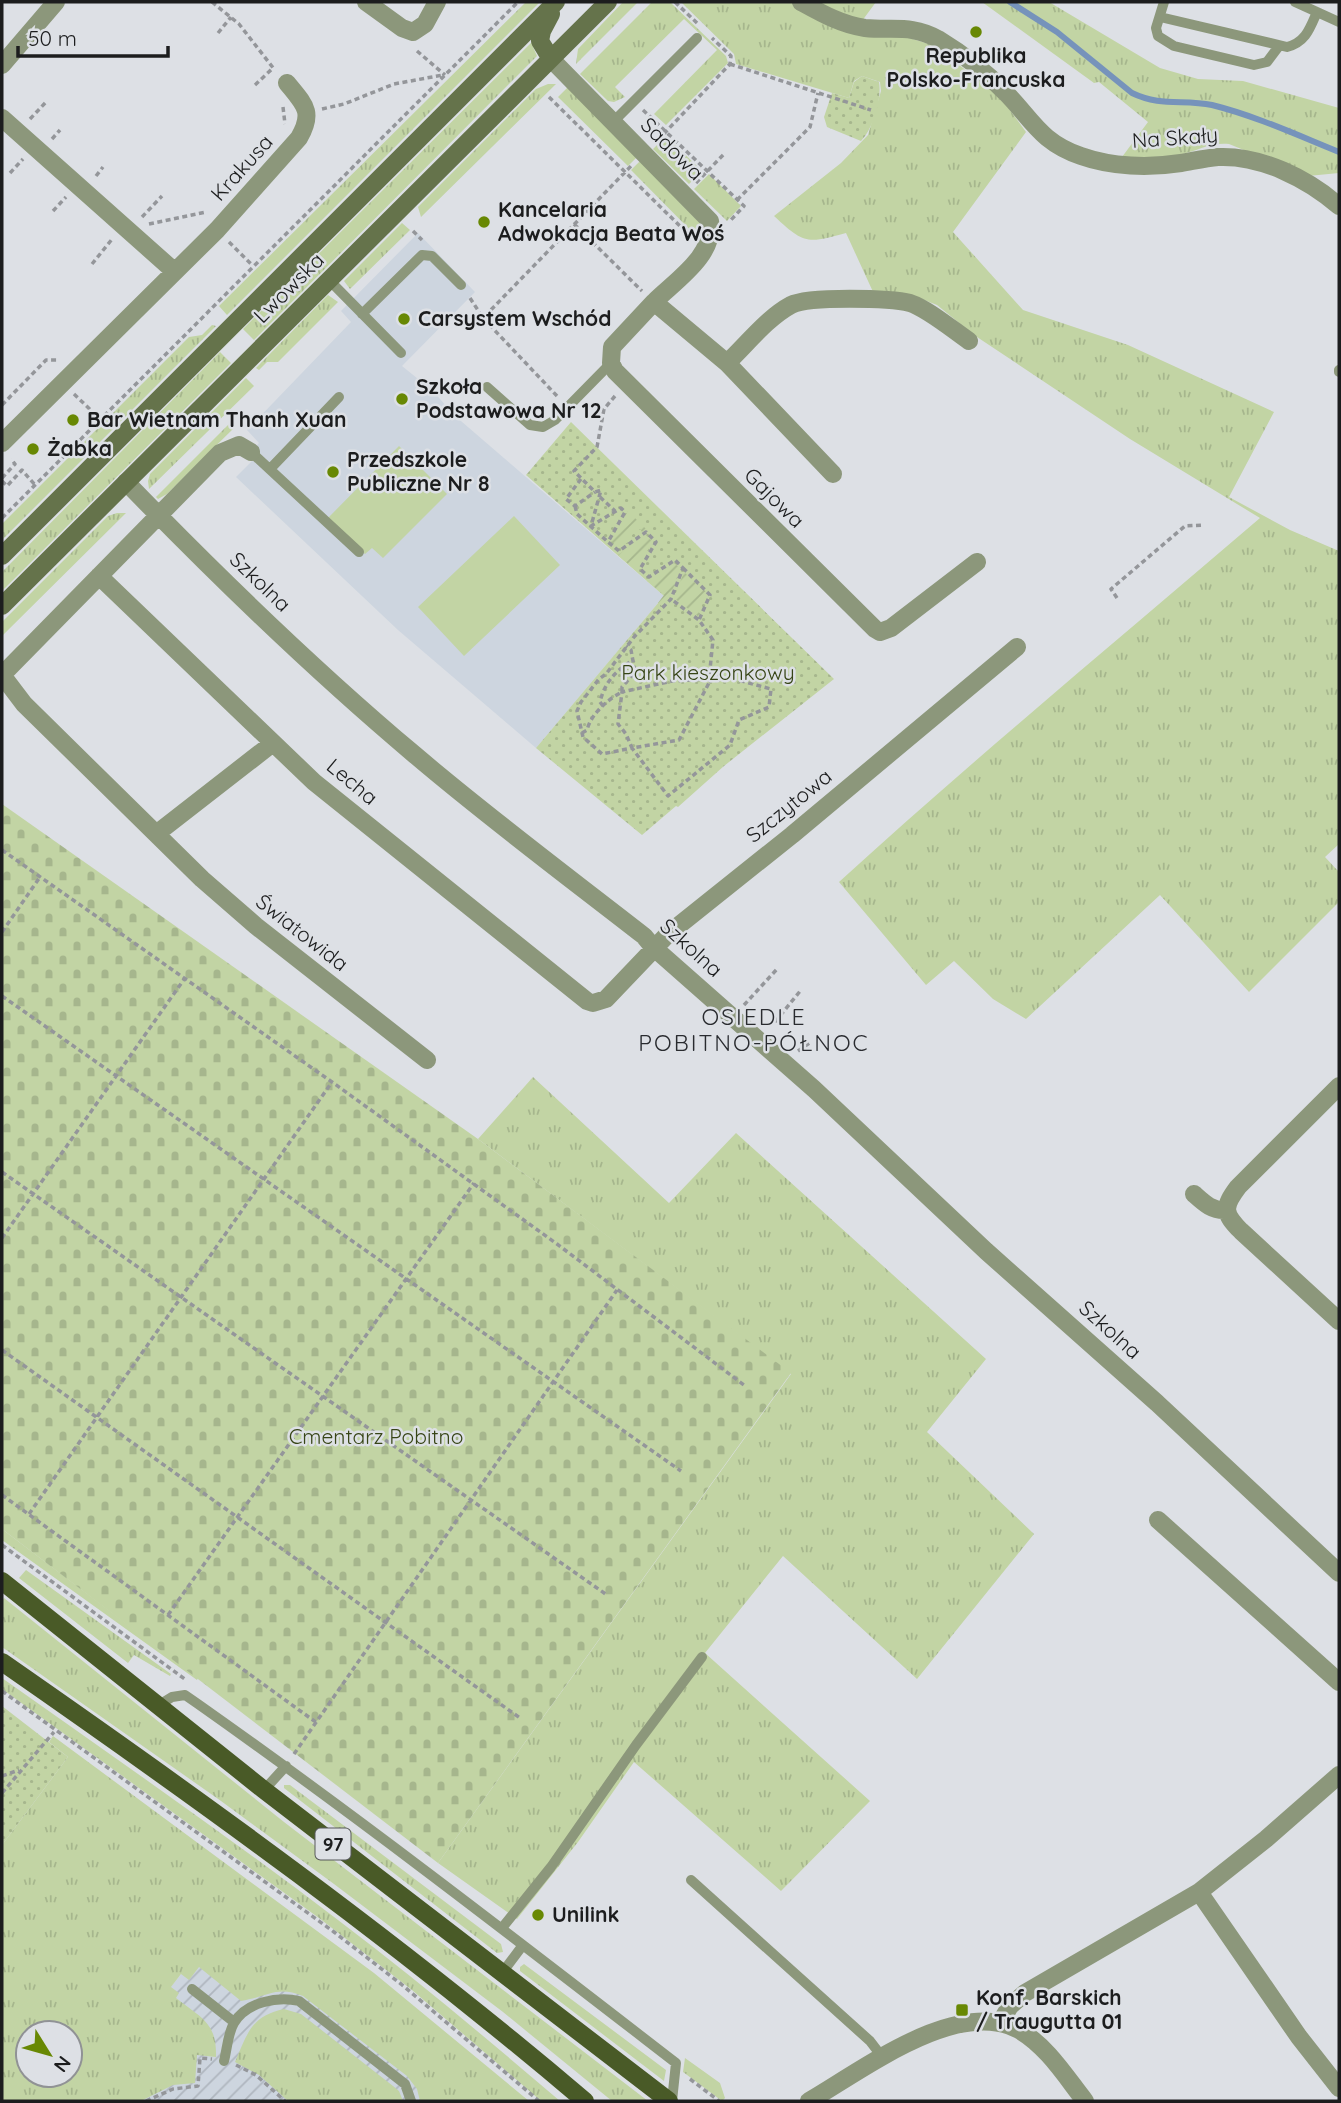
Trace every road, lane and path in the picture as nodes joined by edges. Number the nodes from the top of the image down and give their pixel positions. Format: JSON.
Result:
{"nodes":[{"id":1,"x":56,"y":2,"type":"edge"},
{"id":2,"x":212,"y":2,"type":"edge"},
{"id":3,"x":366,"y":2,"type":"edge"},
{"id":4,"x":437,"y":2,"type":"edge"},
{"id":5,"x":518,"y":2,"type":"edge"},
{"id":6,"x":557,"y":2,"type":"edge"},
{"id":7,"x":608,"y":2,"type":"edge"},
{"id":8,"x":675,"y":2,"type":"edge"},
{"id":9,"x":801,"y":2,"type":"edge"},
{"id":10,"x":1164,"y":2,"type":"edge"},
{"id":11,"x":1295,"y":2,"type":"edge"},
{"id":12,"x":1317,"y":12,"type":"junction"},
{"id":13,"x":1160,"y":16,"type":"junction"},
{"id":14,"x":231,"y":17,"type":"junction"},
{"id":15,"x":1339,"y":22,"type":"edge"},
{"id":16,"x":413,"y":32,"type":"junction"},
{"id":17,"x":218,"y":33,"type":"dead end"},
{"id":18,"x":697,"y":38,"type":"dead end"},
{"id":19,"x":1279,"y":46,"type":"junction"},
{"id":20,"x":551,"y":59,"type":"junction"},
{"id":21,"x":730,"y":64,"type":"junction"},
{"id":22,"x":2,"y":65,"type":"edge"},
{"id":23,"x":274,"y":68,"type":"junction"},
{"id":24,"x":445,"y":75,"type":"junction"},
{"id":25,"x":287,"y":83,"type":"junction"},
{"id":26,"x":255,"y":86,"type":"dead end"},
{"id":27,"x":818,"y":93,"type":"junction"},
{"id":28,"x":549,"y":97,"type":"dead end"},
{"id":29,"x":47,"y":101,"type":"dead end"},
{"id":30,"x":634,"y":102,"type":"junction"},
{"id":31,"x":870,"y":110,"type":"dead end"},
{"id":32,"x":308,"y":113,"type":"junction"},
{"id":33,"x":2,"y":118,"type":"edge"},
{"id":34,"x":613,"y":122,"type":"junction"},
{"id":35,"x":26,"y":123,"type":"dead end"},
{"id":36,"x":60,"y":130,"type":"dead end"},
{"id":37,"x":286,"y":131,"type":"dead end"},
{"id":38,"x":666,"y":131,"type":"junction"},
{"id":39,"x":656,"y":142,"type":"dead end"},
{"id":40,"x":48,"y":143,"type":"dead end"},
{"id":41,"x":724,"y":154,"type":"dead end"},
{"id":42,"x":26,"y":157,"type":"dead end"},
{"id":43,"x":632,"y":165,"type":"dead end"},
{"id":44,"x":103,"y":167,"type":"dead end"},
{"id":45,"x":707,"y":171,"type":"junction"},
{"id":46,"x":625,"y":172,"type":"junction"},
{"id":47,"x":10,"y":173,"type":"dead end"},
{"id":48,"x":90,"y":182,"type":"dead end"},
{"id":49,"x":68,"y":195,"type":"dead end"},
{"id":50,"x":162,"y":195,"type":"dead end"},
{"id":51,"x":737,"y":200,"type":"junction"},
{"id":52,"x":1339,"y":206,"type":"edge"},
{"id":53,"x":218,"y":210,"type":"dead end"},
{"id":54,"x":54,"y":211,"type":"dead end"},
{"id":55,"x":574,"y":224,"type":"junction"},
{"id":56,"x":217,"y":230,"type":"junction"},
{"id":57,"x":712,"y":232,"type":"junction"},
{"id":58,"x":114,"y":237,"type":"dead end"},
{"id":59,"x":705,"y":250,"type":"junction"},
{"id":60,"x":92,"y":264,"type":"dead end"},
{"id":61,"x":253,"y":266,"type":"junction"},
{"id":62,"x":174,"y":271,"type":"junction"},
{"id":63,"x":329,"y":280,"type":"junction"},
{"id":64,"x":461,"y":285,"type":"dead end"},
{"id":65,"x":654,"y":302,"type":"junction"},
{"id":66,"x":477,"y":307,"type":"dead end"},
{"id":67,"x":362,"y":314,"type":"junction"},
{"id":68,"x":483,"y":318,"type":"junction"},
{"id":69,"x":195,"y":325,"type":"junction"},
{"id":70,"x":203,"y":327,"type":"dead end"},
{"id":71,"x":969,"y":341,"type":"dead end"},
{"id":72,"x":401,"y":352,"type":"dead end"},
{"id":73,"x":611,"y":363,"type":"junction"},
{"id":74,"x":727,"y":363,"type":"junction"},
{"id":75,"x":626,"y":382,"type":"junction"},
{"id":76,"x":487,"y":387,"type":"dead end"},
{"id":77,"x":74,"y":394,"type":"dead end"},
{"id":78,"x":339,"y":397,"type":"dead end"},
{"id":79,"x":568,"y":407,"type":"junction"},
{"id":80,"x":100,"y":419,"type":"junction"},
{"id":81,"x":2,"y":443,"type":"edge"},
{"id":82,"x":251,"y":452,"type":"joint"},
{"id":83,"x":14,"y":462,"type":"dead end"},
{"id":84,"x":270,"y":469,"type":"junction"},
{"id":85,"x":833,"y":474,"type":"dead end"},
{"id":86,"x":582,"y":479,"type":"junction"},
{"id":87,"x":2,"y":480,"type":"edge"},
{"id":88,"x":126,"y":482,"type":"junction"},
{"id":89,"x":35,"y":485,"type":"junction"},
{"id":90,"x":595,"y":492,"type":"junction"},
{"id":91,"x":600,"y":497,"type":"junction"},
{"id":92,"x":575,"y":506,"type":"junction"},
{"id":93,"x":615,"y":511,"type":"junction"},
{"id":94,"x":159,"y":515,"type":"junction"},
{"id":95,"x":2,"y":518,"type":"edge"},
{"id":96,"x":1204,"y":525,"type":"dead end"},
{"id":97,"x":591,"y":526,"type":"junction"},
{"id":98,"x":608,"y":542,"type":"junction"},
{"id":99,"x":359,"y":552,"type":"dead end"},
{"id":100,"x":2,"y":556,"type":"edge"},
{"id":101,"x":976,"y":562,"type":"dead end"},
{"id":102,"x":683,"y":568,"type":"junction"},
{"id":103,"x":99,"y":576,"type":"junction"},
{"id":104,"x":1117,"y":598,"type":"dead end"},
{"id":105,"x":671,"y":599,"type":"junction"},
{"id":106,"x":2,"y":606,"type":"edge"},
{"id":107,"x":699,"y":620,"type":"junction"},
{"id":108,"x":626,"y":646,"type":"junction"},
{"id":109,"x":1017,"y":646,"type":"dead end"},
{"id":110,"x":633,"y":660,"type":"junction"},
{"id":111,"x":2,"y":675,"type":"edge"},
{"id":112,"x":710,"y":680,"type":"junction"},
{"id":113,"x":622,"y":692,"type":"junction"},
{"id":114,"x":603,"y":706,"type":"junction"},
{"id":115,"x":582,"y":733,"type":"junction"},
{"id":116,"x":273,"y":743,"type":"junction"},
{"id":117,"x":632,"y":748,"type":"junction"},
{"id":118,"x":156,"y":834,"type":"junction"},
{"id":119,"x":2,"y":850,"type":"edge"},
{"id":120,"x":40,"y":877,"type":"junction"},
{"id":121,"x":2,"y":932,"type":"edge"},
{"id":122,"x":653,"y":947,"type":"junction"},
{"id":123,"x":778,"y":968,"type":"dead end"},
{"id":124,"x":185,"y":978,"type":"junction"},
{"id":125,"x":801,"y":990,"type":"dead end"},
{"id":126,"x":2,"y":996,"type":"edge"},
{"id":127,"x":593,"y":1003,"type":"joint"},
{"id":128,"x":733,"y":1016,"type":"junction"},
{"id":129,"x":775,"y":1022,"type":"dead end"},
{"id":130,"x":427,"y":1059,"type":"dead end"},
{"id":131,"x":116,"y":1076,"type":"junction"},
{"id":132,"x":332,"y":1082,"type":"junction"},
{"id":133,"x":1339,"y":1086,"type":"edge"},
{"id":134,"x":2,"y":1172,"type":"edge"},
{"id":135,"x":264,"y":1180,"type":"junction"},
{"id":136,"x":474,"y":1183,"type":"junction"},
{"id":137,"x":33,"y":1194,"type":"junction"},
{"id":138,"x":1194,"y":1194,"type":"dead end"},
{"id":139,"x":1226,"y":1210,"type":"junction"},
{"id":140,"x":2,"y":1238,"type":"edge"},
{"id":141,"x":406,"y":1279,"type":"junction"},
{"id":142,"x":617,"y":1290,"type":"junction"},
{"id":143,"x":181,"y":1297,"type":"junction"},
{"id":144,"x":1339,"y":1321,"type":"edge"},
{"id":145,"x":2,"y":1350,"type":"edge"},
{"id":146,"x":553,"y":1382,"type":"junction"},
{"id":147,"x":744,"y":1385,"type":"dead end"},
{"id":148,"x":323,"y":1396,"type":"junction"},
{"id":149,"x":97,"y":1418,"type":"junction"},
{"id":150,"x":681,"y":1471,"type":"dead end"},
{"id":151,"x":2,"y":1495,"type":"edge"},
{"id":152,"x":470,"y":1500,"type":"junction"},
{"id":153,"x":29,"y":1514,"type":"junction"},
{"id":154,"x":238,"y":1517,"type":"junction"},
{"id":155,"x":1158,"y":1520,"type":"dead end"},
{"id":156,"x":2,"y":1545,"type":"edge"},
{"id":157,"x":1339,"y":1573,"type":"edge"},
{"id":158,"x":2,"y":1581,"type":"edge"},
{"id":159,"x":607,"y":1595,"type":"dead end"},
{"id":160,"x":168,"y":1615,"type":"junction"},
{"id":161,"x":386,"y":1621,"type":"junction"},
{"id":162,"x":702,"y":1657,"type":"dead end"},
{"id":163,"x":2,"y":1662,"type":"edge"},
{"id":164,"x":1339,"y":1682,"type":"edge"},
{"id":165,"x":2,"y":1691,"type":"edge"},
{"id":166,"x":198,"y":1704,"type":"junction"},
{"id":167,"x":159,"y":1705,"type":"junction"},
{"id":168,"x":520,"y":1717,"type":"dead end"},
{"id":169,"x":317,"y":1723,"type":"junction"},
{"id":170,"x":54,"y":1732,"type":"dead end"},
{"id":171,"x":289,"y":1761,"type":"junction"},
{"id":172,"x":21,"y":1770,"type":"junction"},
{"id":173,"x":1339,"y":1775,"type":"edge"},
{"id":174,"x":2,"y":1776,"type":"edge"},
{"id":175,"x":264,"y":1790,"type":"junction"},
{"id":176,"x":2,"y":1793,"type":"edge"},
{"id":177,"x":691,"y":1880,"type":"dead end"},
{"id":178,"x":1199,"y":1892,"type":"junction"},
{"id":179,"x":502,"y":1928,"type":"junction"},
{"id":180,"x":523,"y":1945,"type":"junction"},
{"id":181,"x":502,"y":1973,"type":"junction"},
{"id":182,"x":192,"y":1989,"type":"dead end"},
{"id":183,"x":234,"y":2022,"type":"junction"},
{"id":184,"x":1000,"y":2023,"type":"junction"},
{"id":185,"x":883,"y":2058,"type":"junction"},
{"id":186,"x":224,"y":2061,"type":"junction"},
{"id":187,"x":676,"y":2063,"type":"junction"},
{"id":188,"x":1339,"y":2088,"type":"edge"},
{"id":189,"x":146,"y":2101,"type":"edge"},
{"id":190,"x":285,"y":2101,"type":"edge"},
{"id":191,"x":411,"y":2101,"type":"edge"},
{"id":192,"x":539,"y":2101,"type":"edge"},
{"id":193,"x":584,"y":2101,"type":"edge"},
{"id":194,"x":670,"y":2101,"type":"edge"},
{"id":195,"x":719,"y":2101,"type":"edge"},
{"id":196,"x":808,"y":2101,"type":"edge"},
{"id":197,"x":1085,"y":2101,"type":"edge"}],
"edges":[{"from":1,"to":22,"type":"street"},
{"from":2,"to":14,"type":"path"},
{"from":3,"to":16,"type":"street"},
{"from":4,"to":16,"type":"street"},
{"from":5,"to":24,"type":"path"},
{"from":6,"to":20,"type":"main road"},
{"from":6,"to":100,"type":"main road","name":"Lwowska"},
{"from":7,"to":20,"type":"main road","name":"Lwowska"},
{"from":8,"to":21,"type":"path"},
{"from":9,"to":52,"type":"street","name":"Na Skały"},
{"from":10,"to":13,"type":"lane"},
{"from":11,"to":12,"type":"lane"},
{"from":12,"to":15,"type":"lane"},
{"from":12,"to":19,"type":"lane"},
{"from":13,"to":19,"type":"lane"},
{"from":13,"to":19,"type":"lane"},
{"from":14,"to":17,"type":"path"},
{"from":14,"to":23,"type":"path"},
{"from":16,"to":24,"type":"path"},
{"from":18,"to":30,"type":"lane"},
{"from":20,"to":34,"type":"street","name":"Sadowa"},
{"from":20,"to":63,"type":"main road","name":"Lwowska"},
{"from":21,"to":27,"type":"path"},
{"from":21,"to":38,"type":"path"},
{"from":23,"to":25,"type":"path"},
{"from":23,"to":26,"type":"path"},
{"from":24,"to":32,"type":"path"},
{"from":24,"to":61,"type":"path"},
{"from":25,"to":32,"type":"street"},
{"from":25,"to":37,"type":"path"},
{"from":27,"to":31,"type":"path"},
{"from":27,"to":51,"type":"path"},
{"from":28,"to":46,"type":"path"},
{"from":29,"to":35,"type":"path"},
{"from":30,"to":34,"type":"lane"},
{"from":30,"to":38,"type":"path"},
{"from":32,"to":56,"type":"street","name":"Krakusa"},
{"from":33,"to":62,"type":"street"},
{"from":34,"to":57,"type":"street","name":"Sadowa"},
{"from":36,"to":40,"type":"path"},
{"from":38,"to":39,"type":"path"},
{"from":38,"to":45,"type":"path"},
{"from":41,"to":45,"type":"path"},
{"from":42,"to":47,"type":"path"},
{"from":43,"to":46,"type":"path"},
{"from":44,"to":48,"type":"path"},
{"from":45,"to":51,"type":"path"},
{"from":46,"to":55,"type":"path"},
{"from":46,"to":59,"type":"path"},
{"from":49,"to":54,"type":"path"},
{"from":50,"to":53,"type":"path"},
{"from":51,"to":57,"type":"path"},
{"from":55,"to":65,"type":"path"},
{"from":55,"to":68,"type":"path"},
{"from":56,"to":61,"type":"path"},
{"from":56,"to":62,"type":"street","name":"Krakusa"},
{"from":57,"to":59,"type":"street"},
{"from":58,"to":60,"type":"path"},
{"from":59,"to":65,"type":"street"},
{"from":61,"to":69,"type":"path"},
{"from":62,"to":81,"type":"street","name":"Krakusa"},
{"from":63,"to":67,"type":"lane"},
{"from":63,"to":88,"type":"main road","name":"Lwowska"},
{"from":64,"to":67,"type":"lane"},
{"from":65,"to":73,"type":"street"},
{"from":65,"to":74,"type":"street"},
{"from":66,"to":68,"type":"path"},
{"from":67,"to":72,"type":"lane"},
{"from":68,"to":79,"type":"path"},
{"from":69,"to":70,"type":"path"},
{"from":69,"to":80,"type":"path"},
{"from":71,"to":74,"type":"street"},
{"from":73,"to":75,"type":"street","name":"Gajowa"},
{"from":73,"to":79,"type":"lane"},
{"from":74,"to":85,"type":"street"},
{"from":75,"to":86,"type":"path"},
{"from":75,"to":101,"type":"street","name":"Gajowa"},
{"from":76,"to":79,"type":"lane"},
{"from":77,"to":80,"type":"path"},
{"from":78,"to":84,"type":"lane"},
{"from":80,"to":89,"type":"path"},
{"from":82,"to":84,"type":"lane"},
{"from":82,"to":94,"type":"street"},
{"from":83,"to":87,"type":"path"},
{"from":84,"to":99,"type":"lane"},
{"from":86,"to":90,"type":"path"},
{"from":86,"to":92,"type":"path"},
{"from":87,"to":89,"type":"path"},
{"from":88,"to":94,"type":"street","name":"Szkolna"},
{"from":88,"to":106,"type":"main road","name":"Lwowska"},
{"from":89,"to":95,"type":"path"},
{"from":90,"to":91,"type":"path"},
{"from":90,"to":92,"type":"path"},
{"from":91,"to":93,"type":"path"},
{"from":91,"to":97,"type":"path"},
{"from":92,"to":97,"type":"path"},
{"from":93,"to":97,"type":"path"},
{"from":93,"to":98,"type":"path"},
{"from":94,"to":103,"type":"street"},
{"from":94,"to":122,"type":"street","name":"Szkolna"},
{"from":96,"to":104,"type":"path"},
{"from":97,"to":98,"type":"path"},
{"from":98,"to":102,"type":"path"},
{"from":102,"to":105,"type":"path"},
{"from":102,"to":107,"type":"path"},
{"from":103,"to":111,"type":"street"},
{"from":103,"to":116,"type":"street","name":"Lecha"},
{"from":105,"to":107,"type":"path"},
{"from":105,"to":108,"type":"path"},
{"from":107,"to":112,"type":"path"},
{"from":108,"to":110,"type":"path"},
{"from":108,"to":115,"type":"path"},
{"from":109,"to":122,"type":"street","name":"Szczytowa"},
{"from":110,"to":113,"type":"path"},
{"from":110,"to":114,"type":"path"},
{"from":111,"to":118,"type":"street","name":"Światowida"},
{"from":112,"to":113,"type":"path"},
{"from":112,"to":117,"type":"path"},
{"from":112,"to":117,"type":"path"},
{"from":113,"to":114,"type":"path"},
{"from":113,"to":117,"type":"path"},
{"from":114,"to":115,"type":"path"},
{"from":115,"to":117,"type":"path"},
{"from":116,"to":118,"type":"street"},
{"from":116,"to":127,"type":"street","name":"Lecha"},
{"from":118,"to":130,"type":"street","name":"Światowida"},
{"from":119,"to":120,"type":"path"},
{"from":120,"to":121,"type":"path"},
{"from":120,"to":124,"type":"path"},
{"from":122,"to":127,"type":"street","name":"Szczytowa"},
{"from":122,"to":128,"type":"street","name":"Szkolna"},
{"from":123,"to":128,"type":"path"},
{"from":124,"to":131,"type":"path"},
{"from":124,"to":132,"type":"path"},
{"from":125,"to":129,"type":"path"},
{"from":126,"to":131,"type":"path"},
{"from":128,"to":157,"type":"street","name":"Szkolna"},
{"from":131,"to":135,"type":"path"},
{"from":131,"to":137,"type":"path"},
{"from":132,"to":135,"type":"path"},
{"from":132,"to":136,"type":"path"},
{"from":133,"to":139,"type":"street"},
{"from":134,"to":137,"type":"path"},
{"from":135,"to":141,"type":"path"},
{"from":135,"to":143,"type":"path"},
{"from":136,"to":141,"type":"path"},
{"from":136,"to":142,"type":"path"},
{"from":137,"to":140,"type":"path"},
{"from":137,"to":143,"type":"path"},
{"from":138,"to":139,"type":"street"},
{"from":139,"to":144,"type":"street"},
{"from":141,"to":146,"type":"path"},
{"from":141,"to":148,"type":"path"},
{"from":142,"to":146,"type":"path"},
{"from":142,"to":147,"type":"path"},
{"from":143,"to":148,"type":"path"},
{"from":143,"to":149,"type":"path"},
{"from":145,"to":149,"type":"path"},
{"from":146,"to":150,"type":"path"},
{"from":146,"to":152,"type":"path"},
{"from":148,"to":152,"type":"path"},
{"from":148,"to":154,"type":"path"},
{"from":149,"to":153,"type":"path"},
{"from":149,"to":154,"type":"path"},
{"from":151,"to":153,"type":"path"},
{"from":152,"to":159,"type":"path"},
{"from":152,"to":161,"type":"path"},
{"from":153,"to":160,"type":"path"},
{"from":154,"to":160,"type":"path"},
{"from":154,"to":161,"type":"path"},
{"from":155,"to":164,"type":"street"},
{"from":156,"to":166,"type":"path"},
{"from":158,"to":167,"type":"main road","number":"97"},
{"from":160,"to":169,"type":"path"},
{"from":161,"to":168,"type":"path"},
{"from":161,"to":169,"type":"path"},
{"from":162,"to":179,"type":"lane"},
{"from":163,"to":193,"type":"main road","number":"97"},
{"from":165,"to":192,"type":"path"},
{"from":166,"to":167,"type":"lane"},
{"from":166,"to":171,"type":"lane"},
{"from":167,"to":175,"type":"main road","number":"97"},
{"from":169,"to":171,"type":"path"},
{"from":170,"to":172,"type":"path"},
{"from":171,"to":175,"type":"lane"},
{"from":171,"to":179,"type":"lane"},
{"from":172,"to":174,"type":"path"},
{"from":172,"to":176,"type":"path"},
{"from":173,"to":178,"type":"street"},
{"from":175,"to":181,"type":"main road","number":"97"},
{"from":177,"to":185,"type":"lane"},
{"from":178,"to":184,"type":"street"},
{"from":178,"to":188,"type":"street"},
{"from":179,"to":180,"type":"lane"},
{"from":180,"to":181,"type":"lane"},
{"from":180,"to":187,"type":"lane"},
{"from":181,"to":194,"type":"main road","number":"97"},
{"from":182,"to":183,"type":"lane"},
{"from":183,"to":186,"type":"lane"},
{"from":183,"to":191,"type":"lane"},
{"from":184,"to":185,"type":"street"},
{"from":184,"to":197,"type":"street"},
{"from":185,"to":196,"type":"street"},
{"from":186,"to":189,"type":"path"},
{"from":186,"to":190,"type":"path"},
{"from":187,"to":194,"type":"lane"},
{"from":187,"to":195,"type":"path"}]}
